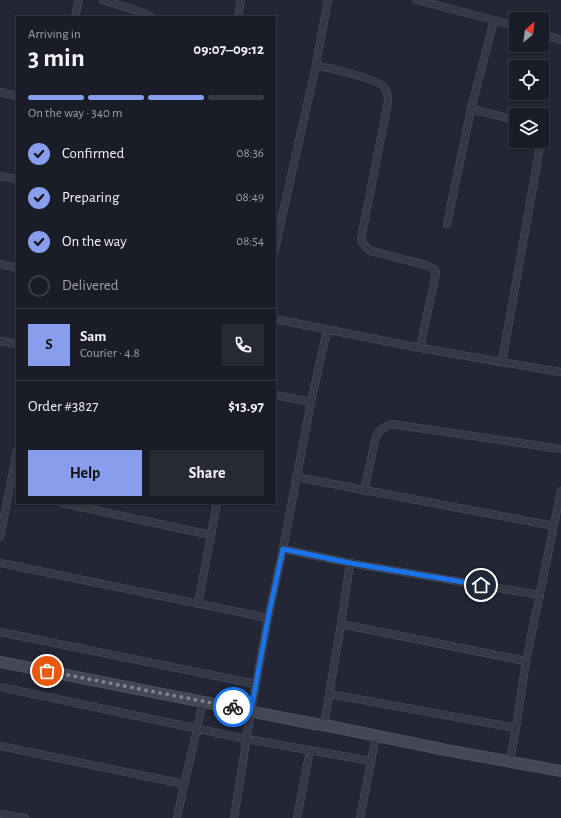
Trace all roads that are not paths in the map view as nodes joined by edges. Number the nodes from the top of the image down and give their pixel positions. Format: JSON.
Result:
{"nodes":[{"id":1,"x":79,"y":0,"type":"edge"},
{"id":2,"x":103,"y":0,"type":"edge"},
{"id":3,"x":241,"y":0,"type":"edge"},
{"id":4,"x":328,"y":0,"type":"edge"},
{"id":5,"x":416,"y":0,"type":"edge"},
{"id":6,"x":75,"y":16,"type":"edge"},
{"id":7,"x":149,"y":16,"type":"edge"},
{"id":8,"x":238,"y":16,"type":"edge"},
{"id":9,"x":494,"y":20,"type":"junction"},
{"id":10,"x":509,"y":24,"type":"edge"},
{"id":11,"x":549,"y":36,"type":"edge"},
{"id":12,"x":561,"y":40,"type":"edge"},
{"id":13,"x":316,"y":65,"type":"junction"},
{"id":14,"x":0,"y":92,"type":"edge"},
{"id":15,"x":16,"y":96,"type":"edge"},
{"id":16,"x":471,"y":109,"type":"junction"},
{"id":17,"x":509,"y":118,"type":"edge"},
{"id":18,"x":540,"y":148,"type":"edge"},
{"id":19,"x":0,"y":176,"type":"edge"},
{"id":20,"x":16,"y":179,"type":"edge"},
{"id":21,"x":447,"y":224,"type":"dead end"},
{"id":22,"x":276,"y":235,"type":"edge"},
{"id":23,"x":0,"y":264,"type":"edge"},
{"id":24,"x":16,"y":268,"type":"edge"},
{"id":25,"x":276,"y":319,"type":"edge"},
{"id":26,"x":327,"y":330,"type":"junction"},
{"id":27,"x":0,"y":341,"type":"edge"},
{"id":28,"x":16,"y":344,"type":"edge"},
{"id":29,"x":420,"y":348,"type":"junction"},
{"id":30,"x":502,"y":362,"type":"junction"},
{"id":31,"x":561,"y":372,"type":"edge"},
{"id":32,"x":276,"y":395,"type":"edge"},
{"id":33,"x":311,"y":402,"type":"junction"},
{"id":34,"x":561,"y":449,"type":"edge"},
{"id":35,"x":16,"y":461,"type":"edge"},
{"id":36,"x":296,"y":477,"type":"junction"},
{"id":37,"x":364,"y":491,"type":"junction"},
{"id":38,"x":561,"y":491,"type":"edge"},
{"id":39,"x":13,"y":492,"type":"edge"},
{"id":40,"x":67,"y":504,"type":"edge"},
{"id":41,"x":217,"y":504,"type":"edge"},
{"id":42,"x":554,"y":526,"type":"junction"},
{"id":43,"x":211,"y":535,"type":"junction"},
{"id":44,"x":0,"y":537,"type":"edge"},
{"id":45,"x":283,"y":549,"type":"junction"},
{"id":46,"x":0,"y":562,"type":"edge"},
{"id":47,"x":350,"y":563,"type":"junction"},
{"id":48,"x":540,"y":595,"type":"junction"},
{"id":49,"x":198,"y":604,"type":"junction"},
{"id":50,"x":268,"y":618,"type":"junction"},
{"id":51,"x":341,"y":624,"type":"junction"},
{"id":52,"x":0,"y":632,"type":"edge"},
{"id":53,"x":526,"y":661,"type":"junction"},
{"id":54,"x":0,"y":662,"type":"edge"},
{"id":55,"x":256,"y":684,"type":"junction"},
{"id":56,"x":0,"y":687,"type":"edge"},
{"id":57,"x":330,"y":694,"type":"junction"},
{"id":58,"x":203,"y":701,"type":"junction"},
{"id":59,"x":251,"y":711,"type":"junction"},
{"id":60,"x":324,"y":725,"type":"junction"},
{"id":61,"x":516,"y":728,"type":"junction"},
{"id":62,"x":197,"y":729,"type":"junction"},
{"id":63,"x":376,"y":736,"type":"junction"},
{"id":64,"x":246,"y":739,"type":"junction"},
{"id":65,"x":0,"y":746,"type":"edge"},
{"id":66,"x":310,"y":750,"type":"junction"},
{"id":67,"x":371,"y":761,"type":"junction"},
{"id":68,"x":510,"y":761,"type":"junction"},
{"id":69,"x":561,"y":771,"type":"edge"},
{"id":70,"x":184,"y":784,"type":"junction"},
{"id":71,"x":0,"y":814,"type":"edge"},
{"id":72,"x":25,"y":818,"type":"edge"},
{"id":73,"x":177,"y":818,"type":"edge"},
{"id":74,"x":234,"y":818,"type":"edge"},
{"id":75,"x":297,"y":818,"type":"edge"},
{"id":76,"x":360,"y":818,"type":"edge"}],
"edges":[{"from":1,"to":6,"type":"street"},
{"from":2,"to":7,"type":"street"},
{"from":3,"to":8,"type":"street"},
{"from":4,"to":13,"type":"street"},
{"from":5,"to":9,"type":"street"},
{"from":9,"to":10,"type":"street"},
{"from":9,"to":16,"type":"street"},
{"from":11,"to":12,"type":"street"},
{"from":13,"to":22,"type":"street"},
{"from":13,"to":29,"type":"street"},
{"from":14,"to":15,"type":"street"},
{"from":16,"to":17,"type":"street"},
{"from":16,"to":21,"type":"street"},
{"from":18,"to":30,"type":"street"},
{"from":19,"to":20,"type":"street"},
{"from":23,"to":24,"type":"street"},
{"from":25,"to":26,"type":"street"},
{"from":26,"to":29,"type":"street"},
{"from":26,"to":33,"type":"street"},
{"from":27,"to":28,"type":"street"},
{"from":29,"to":30,"type":"street"},
{"from":30,"to":31,"type":"street"},
{"from":32,"to":33,"type":"street"},
{"from":33,"to":36,"type":"street"},
{"from":34,"to":37,"type":"street"},
{"from":35,"to":39,"type":"street"},
{"from":36,"to":37,"type":"street"},
{"from":36,"to":45,"type":"street"},
{"from":37,"to":42,"type":"street"},
{"from":38,"to":42,"type":"street"},
{"from":39,"to":44,"type":"street"},
{"from":40,"to":43,"type":"street"},
{"from":41,"to":43,"type":"street"},
{"from":42,"to":48,"type":"street"},
{"from":43,"to":49,"type":"street"},
{"from":45,"to":47,"type":"street"},
{"from":45,"to":50,"type":"street"},
{"from":46,"to":49,"type":"street"},
{"from":47,"to":48,"type":"street"},
{"from":47,"to":51,"type":"street"},
{"from":48,"to":53,"type":"street"},
{"from":49,"to":50,"type":"street"},
{"from":50,"to":55,"type":"street"},
{"from":51,"to":53,"type":"street"},
{"from":51,"to":57,"type":"street"},
{"from":52,"to":55,"type":"street"},
{"from":53,"to":61,"type":"street"},
{"from":54,"to":58,"type":"street"},
{"from":55,"to":59,"type":"street"},
{"from":56,"to":62,"type":"street"},
{"from":57,"to":60,"type":"street"},
{"from":57,"to":61,"type":"street"},
{"from":58,"to":59,"type":"street"},
{"from":58,"to":62,"type":"street"},
{"from":59,"to":60,"type":"street"},
{"from":59,"to":64,"type":"street"},
{"from":60,"to":63,"type":"street"},
{"from":61,"to":68,"type":"street"},
{"from":62,"to":64,"type":"street"},
{"from":62,"to":70,"type":"street"},
{"from":63,"to":67,"type":"street"},
{"from":63,"to":68,"type":"street"},
{"from":64,"to":66,"type":"street"},
{"from":64,"to":74,"type":"street"},
{"from":65,"to":70,"type":"street"},
{"from":66,"to":67,"type":"street"},
{"from":66,"to":75,"type":"street"},
{"from":67,"to":76,"type":"street"},
{"from":68,"to":69,"type":"street"},
{"from":70,"to":73,"type":"street"},
{"from":71,"to":72,"type":"street"}]}
